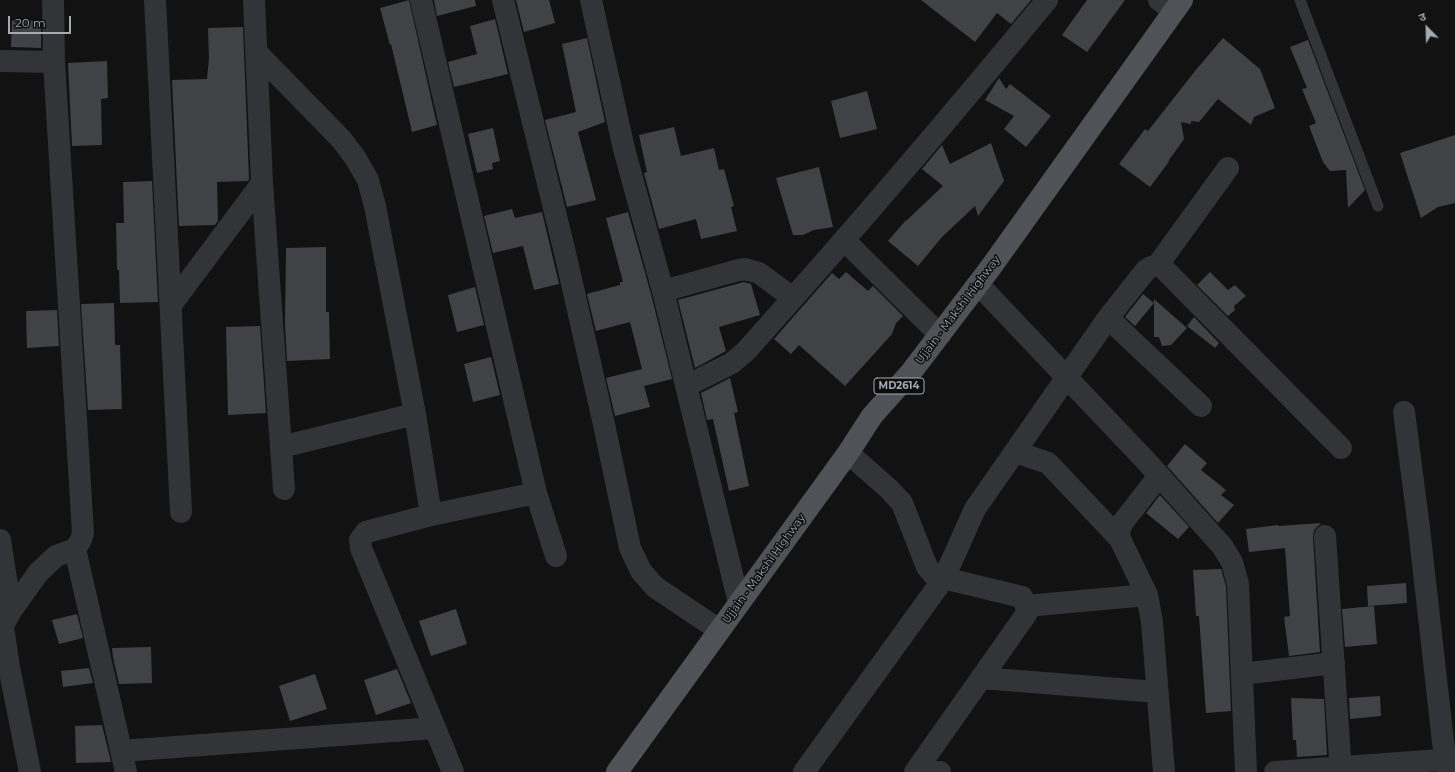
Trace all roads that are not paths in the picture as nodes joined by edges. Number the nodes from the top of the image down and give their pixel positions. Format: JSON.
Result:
{"nodes":[{"id":1,"x":53,"y":0,"type":"edge"},
{"id":2,"x":155,"y":0,"type":"edge"},
{"id":3,"x":254,"y":0,"type":"edge"},
{"id":4,"x":421,"y":0,"type":"edge"},
{"id":5,"x":503,"y":0,"type":"edge"},
{"id":6,"x":591,"y":0,"type":"edge"},
{"id":7,"x":1300,"y":0,"type":"edge"},
{"id":8,"x":1042,"y":2,"type":"edge"},
{"id":9,"x":1172,"y":4,"type":"edge"},
{"id":10,"x":257,"y":53,"type":"junction"},
{"id":11,"x":0,"y":61,"type":"edge"},
{"id":12,"x":54,"y":62,"type":"junction"},
{"id":13,"x":1228,"y":168,"type":"dead end"},
{"id":14,"x":262,"y":183,"type":"junction"},
{"id":15,"x":1378,"y":206,"type":"dead end"},
{"id":16,"x":844,"y":240,"type":"junction"},
{"id":17,"x":1157,"y":266,"type":"junction"},
{"id":18,"x":978,"y":284,"type":"junction"},
{"id":19,"x":662,"y":291,"type":"junction"},
{"id":20,"x":793,"y":298,"type":"junction"},
{"id":21,"x":171,"y":305,"type":"junction"},
{"id":22,"x":1108,"y":318,"type":"junction"},
{"id":23,"x":940,"y":334,"type":"junction"},
{"id":24,"x":1068,"y":378,"type":"junction"},
{"id":25,"x":686,"y":386,"type":"junction"},
{"id":26,"x":1201,"y":406,"type":"dead end"},
{"id":27,"x":1404,"y":412,"type":"dead end"},
{"id":28,"x":415,"y":414,"type":"junction"},
{"id":29,"x":281,"y":447,"type":"junction"},
{"id":30,"x":1341,"y":448,"type":"dead end"},
{"id":31,"x":1016,"y":452,"type":"junction"},
{"id":32,"x":848,"y":453,"type":"junction"},
{"id":33,"x":1159,"y":476,"type":"junction"},
{"id":34,"x":284,"y":489,"type":"dead end"},
{"id":35,"x":536,"y":493,"type":"junction"},
{"id":36,"x":181,"y":512,"type":"dead end"},
{"id":37,"x":431,"y":515,"type":"junction"},
{"id":38,"x":1325,"y":536,"type":"dead end"},
{"id":39,"x":1120,"y":539,"type":"junction"},
{"id":40,"x":0,"y":540,"type":"edge"},
{"id":41,"x":75,"y":549,"type":"junction"},
{"id":42,"x":556,"y":556,"type":"dead end"},
{"id":43,"x":944,"y":578,"type":"junction"},
{"id":44,"x":1147,"y":595,"type":"junction"},
{"id":45,"x":739,"y":603,"type":"junction"},
{"id":46,"x":1026,"y":606,"type":"junction"},
{"id":47,"x":4,"y":620,"type":"edge"},
{"id":48,"x":719,"y":630,"type":"junction"},
{"id":49,"x":1334,"y":663,"type":"junction"},
{"id":50,"x":1242,"y":674,"type":"junction"},
{"id":51,"x":981,"y":678,"type":"junction"},
{"id":52,"x":1157,"y":692,"type":"junction"},
{"id":53,"x":435,"y":728,"type":"junction"},
{"id":54,"x":122,"y":751,"type":"junction"},
{"id":55,"x":1449,"y":763,"type":"edge"},
{"id":56,"x":1341,"y":770,"type":"edge"},
{"id":57,"x":30,"y":772,"type":"edge"},
{"id":58,"x":126,"y":772,"type":"edge"},
{"id":59,"x":453,"y":772,"type":"edge"},
{"id":60,"x":617,"y":772,"type":"edge"},
{"id":61,"x":804,"y":772,"type":"edge"},
{"id":62,"x":915,"y":772,"type":"edge"},
{"id":63,"x":1164,"y":772,"type":"edge"},
{"id":64,"x":1246,"y":772,"type":"edge"},
{"id":65,"x":1275,"y":772,"type":"edge"}],
"edges":[{"from":1,"to":12,"type":"street"},
{"from":2,"to":21,"type":"street"},
{"from":3,"to":10,"type":"street"},
{"from":4,"to":35,"type":"street"},
{"from":5,"to":48,"type":"street"},
{"from":6,"to":19,"type":"street"},
{"from":7,"to":15,"type":"lane"},
{"from":8,"to":16,"type":"street"},
{"from":9,"to":18,"type":"main road","name":"Ujjain - Makshi Highway","number":"MD2614"},
{"from":10,"to":14,"type":"street"},
{"from":10,"to":28,"type":"street"},
{"from":11,"to":12,"type":"street"},
{"from":12,"to":41,"type":"street"},
{"from":13,"to":17,"type":"street"},
{"from":14,"to":21,"type":"street"},
{"from":14,"to":29,"type":"street"},
{"from":16,"to":20,"type":"street"},
{"from":16,"to":23,"type":"street"},
{"from":17,"to":22,"type":"street"},
{"from":17,"to":30,"type":"street"},
{"from":18,"to":23,"type":"main road","name":"Ujjain - Makshi Highway","number":"MD2614"},
{"from":18,"to":24,"type":"street"},
{"from":19,"to":20,"type":"street"},
{"from":19,"to":25,"type":"street"},
{"from":20,"to":25,"type":"street"},
{"from":21,"to":36,"type":"street"},
{"from":22,"to":24,"type":"street"},
{"from":22,"to":26,"type":"street"},
{"from":23,"to":32,"type":"main road","name":"Ujjain - Makshi Highway","number":"MD2614"},
{"from":24,"to":31,"type":"street"},
{"from":24,"to":33,"type":"street"},
{"from":25,"to":45,"type":"street"},
{"from":27,"to":55,"type":"street"},
{"from":28,"to":29,"type":"street"},
{"from":28,"to":37,"type":"street"},
{"from":29,"to":34,"type":"street"},
{"from":31,"to":39,"type":"street"},
{"from":31,"to":43,"type":"street"},
{"from":32,"to":43,"type":"street"},
{"from":32,"to":45,"type":"main road","name":"Ujjain - Makshi Highway","number":"MD2614"},
{"from":33,"to":39,"type":"street"},
{"from":33,"to":50,"type":"street"},
{"from":35,"to":37,"type":"street"},
{"from":35,"to":42,"type":"street"},
{"from":37,"to":53,"type":"street"},
{"from":38,"to":49,"type":"street"},
{"from":39,"to":44,"type":"street"},
{"from":40,"to":47,"type":"street"},
{"from":41,"to":47,"type":"street"},
{"from":41,"to":54,"type":"street"},
{"from":43,"to":46,"type":"street"},
{"from":43,"to":61,"type":"street"},
{"from":44,"to":46,"type":"street"},
{"from":44,"to":52,"type":"street"},
{"from":45,"to":48,"type":"main road","name":"Ujjain - Makshi Highway","number":"MD2614"},
{"from":46,"to":51,"type":"street"},
{"from":47,"to":57,"type":"street"},
{"from":48,"to":60,"type":"main road","name":"Ujjain - Makshi Highway","number":"MD2614"},
{"from":49,"to":50,"type":"street"},
{"from":49,"to":56,"type":"street"},
{"from":50,"to":64,"type":"street"},
{"from":51,"to":52,"type":"street"},
{"from":51,"to":62,"type":"street"},
{"from":52,"to":63,"type":"street"},
{"from":53,"to":54,"type":"street"},
{"from":53,"to":59,"type":"street"},
{"from":54,"to":58,"type":"street"},
{"from":55,"to":56,"type":"street"},
{"from":56,"to":65,"type":"street"}]}
